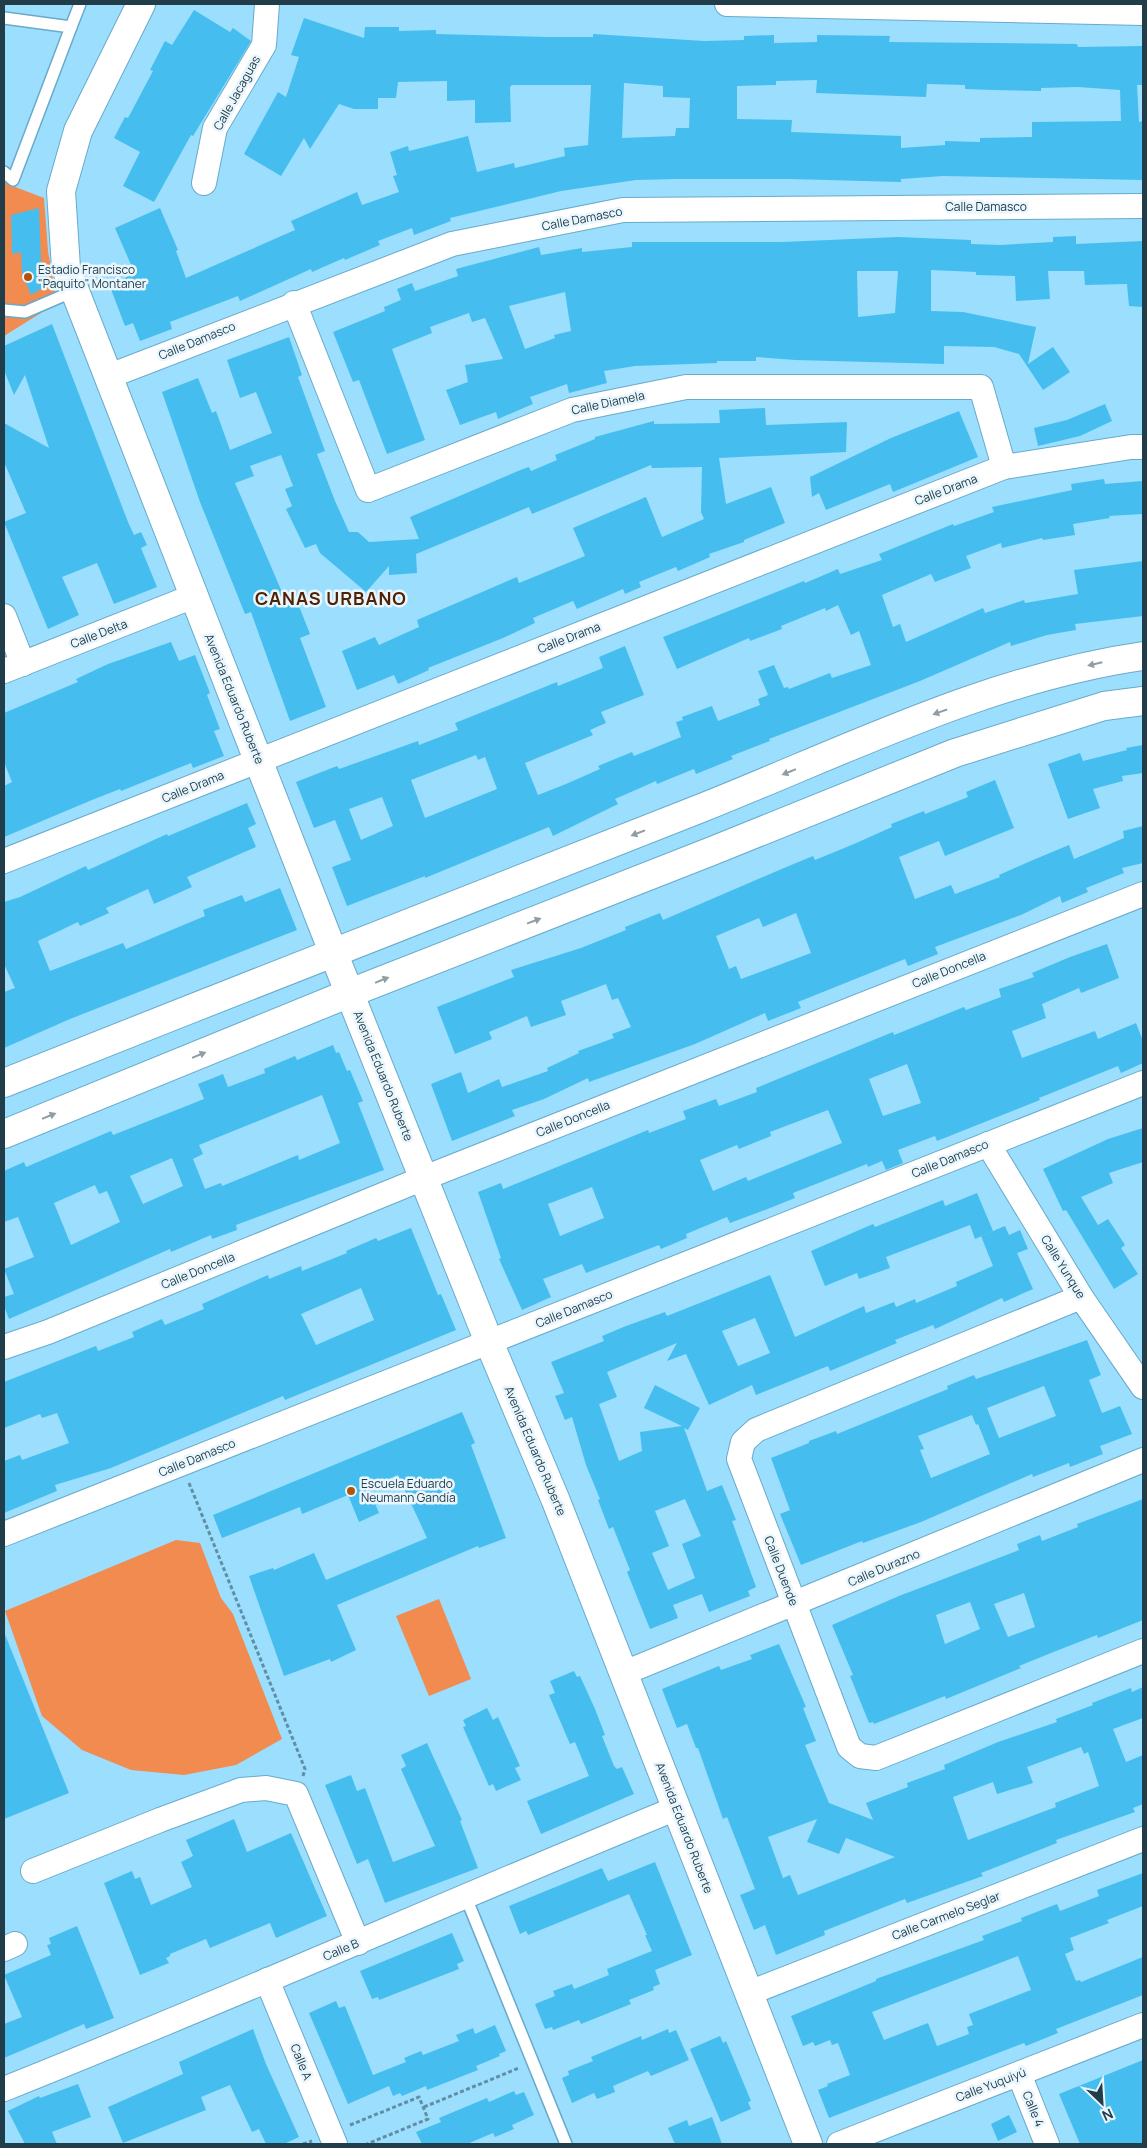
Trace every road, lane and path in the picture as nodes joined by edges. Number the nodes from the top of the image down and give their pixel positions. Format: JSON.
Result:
{"nodes":[{"id":1,"x":80,"y":4,"type":"edge"},
{"id":2,"x":141,"y":4,"type":"edge"},
{"id":3,"x":267,"y":4,"type":"edge"},
{"id":4,"x":727,"y":4,"type":"edge"},
{"id":5,"x":758,"y":4,"type":"edge"},
{"id":6,"x":934,"y":6,"type":"edge"},
{"id":7,"x":1108,"y":8,"type":"edge"},
{"id":8,"x":1143,"y":13,"type":"edge"},
{"id":9,"x":4,"y":18,"type":"edge"},
{"id":10,"x":71,"y":27,"type":"junction"},
{"id":11,"x":4,"y":172,"type":"edge"},
{"id":12,"x":204,"y":182,"type":"dead end"},
{"id":13,"x":1143,"y":206,"type":"edge"},
{"id":14,"x":74,"y":291,"type":"junction"},
{"id":15,"x":294,"y":302,"type":"junction"},
{"id":16,"x":4,"y":310,"type":"edge"},
{"id":17,"x":107,"y":376,"type":"junction"},
{"id":18,"x":1143,"y":447,"type":"edge"},
{"id":19,"x":1004,"y":467,"type":"junction"},
{"id":20,"x":194,"y":596,"type":"junction"},
{"id":21,"x":4,"y":616,"type":"edge"},
{"id":22,"x":1143,"y":656,"type":"edge"},
{"id":23,"x":13,"y":667,"type":"edge"},
{"id":24,"x":1143,"y":701,"type":"edge"},
{"id":25,"x":258,"y":761,"type":"junction"},
{"id":26,"x":4,"y":861,"type":"edge"},
{"id":27,"x":1143,"y":894,"type":"edge"},
{"id":28,"x":333,"y":952,"type":"junction"},
{"id":29,"x":350,"y":993,"type":"junction"},
{"id":30,"x":4,"y":1083,"type":"edge"},
{"id":31,"x":1143,"y":1083,"type":"edge"},
{"id":32,"x":4,"y":1134,"type":"edge"},
{"id":33,"x":988,"y":1144,"type":"junction"},
{"id":34,"x":424,"y":1178,"type":"junction"},
{"id":35,"x":1081,"y":1298,"type":"junction"},
{"id":36,"x":489,"y":1342,"type":"junction"},
{"id":37,"x":4,"y":1347,"type":"edge"},
{"id":38,"x":1143,"y":1387,"type":"edge"},
{"id":39,"x":1143,"y":1460,"type":"edge"},
{"id":40,"x":188,"y":1480,"type":"dead end"},
{"id":41,"x":4,"y":1534,"type":"edge"},
{"id":42,"x":794,"y":1605,"type":"junction"},
{"id":43,"x":1143,"y":1652,"type":"edge"},
{"id":44,"x":624,"y":1673,"type":"junction"},
{"id":45,"x":296,"y":1794,"type":"junction"},
{"id":46,"x":677,"y":1808,"type":"junction"},
{"id":47,"x":1143,"y":1839,"type":"edge"},
{"id":48,"x":33,"y":1871,"type":"dead end"},
{"id":49,"x":465,"y":1895,"type":"junction"},
{"id":50,"x":358,"y":1943,"type":"junction"},
{"id":51,"x":267,"y":1980,"type":"junction"},
{"id":52,"x":749,"y":1993,"type":"junction"},
{"id":53,"x":1143,"y":2025,"type":"edge"},
{"id":54,"x":534,"y":2062,"type":"junction"},
{"id":55,"x":1019,"y":2074,"type":"junction"},
{"id":56,"x":4,"y":2089,"type":"edge"},
{"id":57,"x":424,"y":2107,"type":"junction"},
{"id":58,"x":332,"y":2139,"type":"edge"},
{"id":59,"x":303,"y":2144,"type":"edge"},
{"id":60,"x":367,"y":2144,"type":"edge"},
{"id":61,"x":566,"y":2144,"type":"edge"},
{"id":62,"x":808,"y":2144,"type":"edge"},
{"id":63,"x":839,"y":2144,"type":"edge"},
{"id":64,"x":1047,"y":2144,"type":"edge"}],
"edges":[{"from":1,"to":10,"type":"lane"},
{"from":2,"to":14,"type":"main road","name":"Avenida Eduardo Ruberte"},
{"from":3,"to":12,"type":"street","name":"Calle Jacaguas"},
{"from":4,"to":5,"type":"street"},
{"from":5,"to":6,"type":"street"},
{"from":6,"to":7,"type":"street"},
{"from":7,"to":8,"type":"street"},
{"from":9,"to":10,"type":"lane"},
{"from":10,"to":11,"type":"lane"},
{"from":13,"to":15,"type":"street","name":"Calle Damasco"},
{"from":14,"to":16,"type":"lane"},
{"from":14,"to":17,"type":"main road","name":"Avenida Eduardo Ruberte"},
{"from":15,"to":17,"type":"street","name":"Calle Damasco"},
{"from":15,"to":19,"type":"street","name":"Calle Diamela"},
{"from":17,"to":20,"type":"main road","name":"Avenida Eduardo Ruberte"},
{"from":18,"to":19,"type":"street","name":"Calle Drama"},
{"from":19,"to":25,"type":"street","name":"Calle Drama"},
{"from":20,"to":23,"type":"street","name":"Calle Delta"},
{"from":20,"to":25,"type":"main road","name":"Avenida Eduardo Ruberte"},
{"from":21,"to":23,"type":"street"},
{"from":22,"to":28,"type":"main road","one_way":true},
{"from":29,"to":24,"type":"main road","one_way":true},
{"from":25,"to":26,"type":"street","name":"Calle Drama"},
{"from":25,"to":28,"type":"main road","name":"Avenida Eduardo Ruberte"},
{"from":27,"to":34,"type":"street","name":"Calle Doncella"},
{"from":28,"to":29,"type":"main road","name":"Avenida Eduardo Ruberte"},
{"from":28,"to":30,"type":"main road"},
{"from":32,"to":29,"type":"main road","one_way":true},
{"from":29,"to":34,"type":"main road","name":"Avenida Eduardo Ruberte"},
{"from":31,"to":33,"type":"street","name":"Calle Damasco"},
{"from":33,"to":35,"type":"street","name":"Calle Yunque"},
{"from":33,"to":36,"type":"street","name":"Calle Damasco"},
{"from":34,"to":36,"type":"main road","name":"Avenida Eduardo Ruberte"},
{"from":34,"to":37,"type":"street","name":"Calle Doncella"},
{"from":35,"to":38,"type":"street","name":"Calle Yunque"},
{"from":35,"to":42,"type":"street","name":"Calle Duende"},
{"from":36,"to":41,"type":"street","name":"Calle Damasco"},
{"from":36,"to":44,"type":"main road","name":"Avenida Eduardo Ruberte"},
{"from":39,"to":42,"type":"street","name":"Calle Durazno"},
{"from":40,"to":45,"type":"path"},
{"from":42,"to":43,"type":"street","name":"Calle Duende"},
{"from":42,"to":44,"type":"street","name":"Calle Durazno"},
{"from":44,"to":46,"type":"main road","name":"Avenida Eduardo Ruberte"},
{"from":45,"to":48,"type":"street"},
{"from":45,"to":50,"type":"street"},
{"from":46,"to":49,"type":"street","name":"Calle B"},
{"from":46,"to":52,"type":"main road","name":"Avenida Eduardo Ruberte"},
{"from":47,"to":52,"type":"street","name":"Calle Carmelo Seglar"},
{"from":49,"to":50,"type":"street","name":"Calle B"},
{"from":49,"to":54,"type":"lane"},
{"from":50,"to":51,"type":"street","name":"Calle B"},
{"from":51,"to":56,"type":"street","name":"Calle B"},
{"from":51,"to":58,"type":"street","name":"Calle A"},
{"from":52,"to":62,"type":"main road","name":"Avenida Eduardo Ruberte"},
{"from":53,"to":55,"type":"street","name":"Calle Yuquiyú"},
{"from":54,"to":57,"type":"path"},
{"from":54,"to":61,"type":"lane"},
{"from":55,"to":63,"type":"street","name":"Calle Yuquiyú"},
{"from":55,"to":64,"type":"street","name":"Calle 4"},
{"from":57,"to":58,"type":"path"},
{"from":57,"to":60,"type":"path"},
{"from":58,"to":59,"type":"path"}]}
